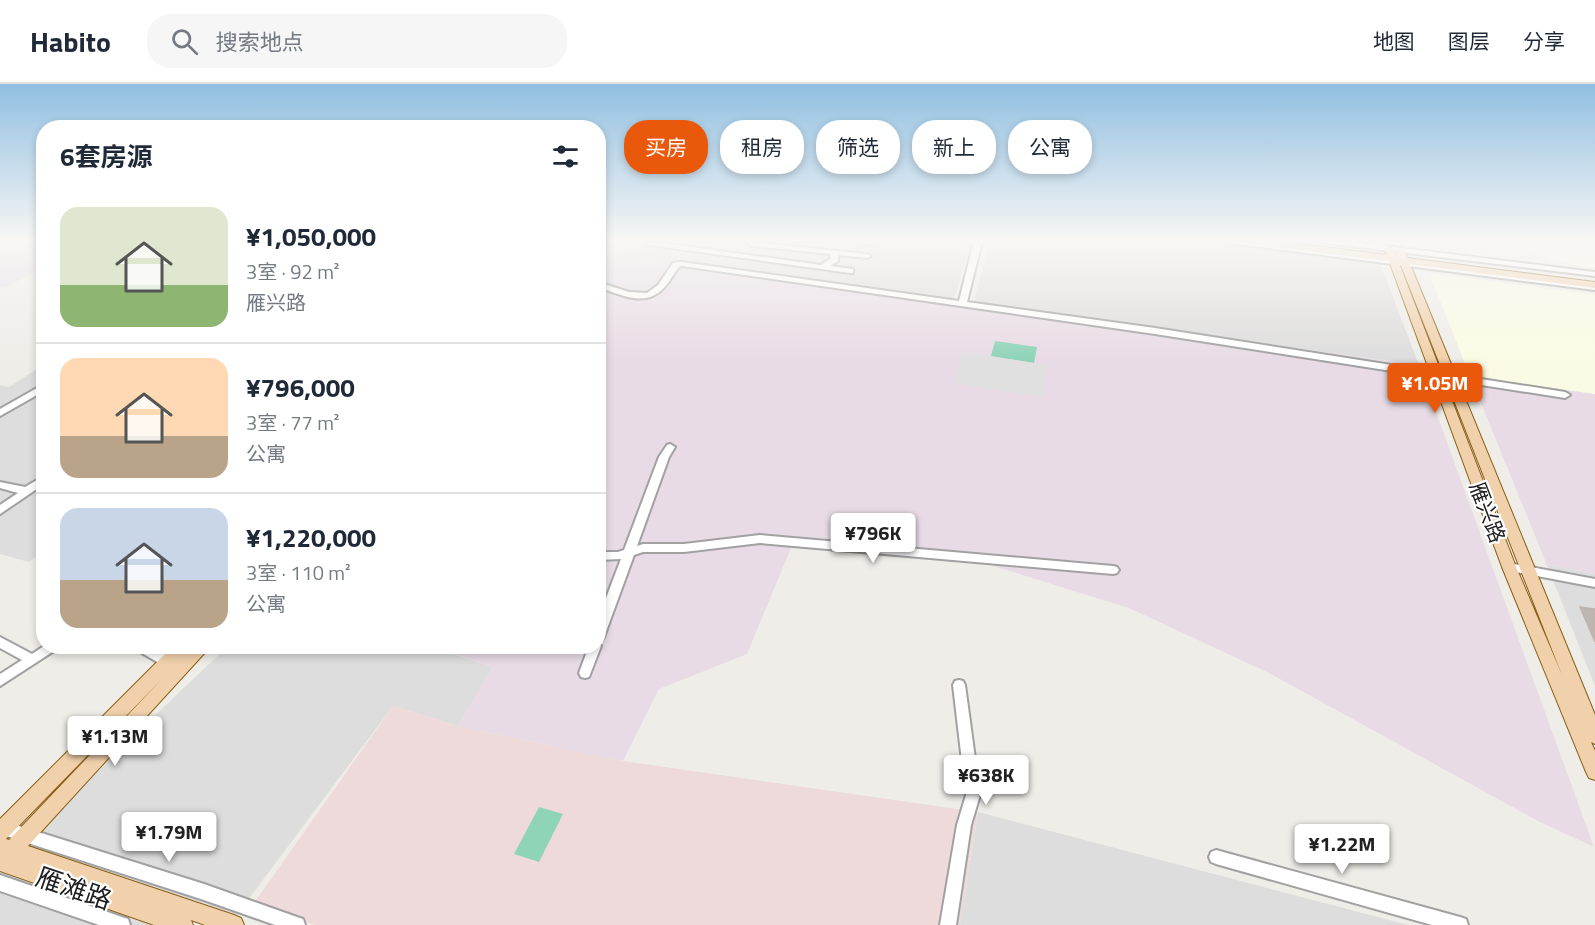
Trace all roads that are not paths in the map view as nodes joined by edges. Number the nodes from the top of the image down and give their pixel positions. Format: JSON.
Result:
{"nodes":[{"id":1,"x":665,"y":280,"type":"edge"},
{"id":2,"x":796,"y":280,"type":"edge"},
{"id":3,"x":968,"y":280,"type":"edge"},
{"id":4,"x":1405,"y":280,"type":"edge"},
{"id":5,"x":1407,"y":280,"type":"edge"},
{"id":6,"x":1556,"y":280,"type":"edge"},
{"id":7,"x":1595,"y":286,"type":"edge"},
{"id":8,"x":606,"y":287,"type":"edge"},
{"id":9,"x":962,"y":304,"type":"junction"},
{"id":10,"x":1435,"y":373,"type":"junction"},
{"id":11,"x":1449,"y":376,"type":"junction"},
{"id":12,"x":36,"y":392,"type":"edge"},
{"id":13,"x":1564,"y":394,"type":"dead end"},
{"id":14,"x":0,"y":413,"type":"edge"},
{"id":15,"x":670,"y":447,"type":"dead end"},
{"id":16,"x":36,"y":484,"type":"edge"},
{"id":17,"x":0,"y":485,"type":"edge"},
{"id":18,"x":26,"y":491,"type":"junction"},
{"id":19,"x":0,"y":510,"type":"edge"},
{"id":20,"x":630,"y":552,"type":"junction"},
{"id":21,"x":606,"y":556,"type":"edge"},
{"id":22,"x":1509,"y":567,"type":"junction"},
{"id":23,"x":1113,"y":570,"type":"dead end"},
{"id":24,"x":1528,"y":571,"type":"junction"},
{"id":25,"x":1595,"y":583,"type":"edge"},
{"id":26,"x":606,"y":616,"type":"edge"},
{"id":27,"x":0,"y":642,"type":"edge"},
{"id":28,"x":41,"y":654,"type":"edge"},
{"id":29,"x":154,"y":654,"type":"edge"},
{"id":30,"x":176,"y":654,"type":"edge"},
{"id":31,"x":196,"y":654,"type":"edge"},
{"id":32,"x":592,"y":654,"type":"edge"},
{"id":33,"x":32,"y":660,"type":"junction"},
{"id":34,"x":168,"y":662,"type":"junction"},
{"id":35,"x":585,"y":673,"type":"dead end"},
{"id":36,"x":0,"y":681,"type":"edge"},
{"id":37,"x":959,"y":685,"type":"dead end"},
{"id":38,"x":1590,"y":735,"type":"edge"},
{"id":39,"x":1595,"y":772,"type":"edge"},
{"id":40,"x":28,"y":835,"type":"junction"},
{"id":41,"x":3,"y":844,"type":"edge"},
{"id":42,"x":1216,"y":857,"type":"dead end"},
{"id":43,"x":0,"y":883,"type":"edge"},
{"id":44,"x":122,"y":925,"type":"edge"},
{"id":45,"x":183,"y":925,"type":"edge"},
{"id":46,"x":234,"y":925,"type":"edge"},
{"id":47,"x":297,"y":925,"type":"edge"},
{"id":48,"x":948,"y":925,"type":"edge"},
{"id":49,"x":1460,"y":925,"type":"edge"}],
"edges":[{"from":1,"to":8,"type":"street"},
{"from":2,"to":9,"type":"street"},
{"from":3,"to":9,"type":"street"},
{"from":4,"to":10,"type":"main road","name":"雁兴路"},
{"from":5,"to":11,"type":"main road","name":"雁兴路"},
{"from":6,"to":7,"type":"main road"},
{"from":9,"to":10,"type":"street"},
{"from":10,"to":11,"type":"street"},
{"from":10,"to":22,"type":"main road","name":"雁兴路"},
{"from":11,"to":13,"type":"street"},
{"from":11,"to":24,"type":"main road","name":"雁兴路"},
{"from":12,"to":14,"type":"street"},
{"from":15,"to":20,"type":"street"},
{"from":16,"to":18,"type":"street"},
{"from":17,"to":18,"type":"street"},
{"from":18,"to":19,"type":"street"},
{"from":20,"to":21,"type":"street"},
{"from":20,"to":23,"type":"street"},
{"from":20,"to":26,"type":"street"},
{"from":22,"to":24,"type":"street"},
{"from":22,"to":38,"type":"main road","name":"雁兴路"},
{"from":24,"to":25,"type":"street"},
{"from":24,"to":38,"type":"main road","name":"雁兴路"},
{"from":27,"to":33,"type":"street"},
{"from":28,"to":33,"type":"street"},
{"from":29,"to":34,"type":"street"},
{"from":30,"to":34,"type":"main road"},
{"from":31,"to":40,"type":"main road"},
{"from":32,"to":35,"type":"street"},
{"from":33,"to":36,"type":"street"},
{"from":34,"to":41,"type":"main road"},
{"from":37,"to":48,"type":"street"},
{"from":38,"to":39,"type":"main road","name":"雁兴路"},
{"from":40,"to":41,"type":"main road"},
{"from":40,"to":47,"type":"street","name":"雁滩路"},
{"from":41,"to":45,"type":"main road","name":"雁滩路"},
{"from":41,"to":46,"type":"main road","name":"雁滩路"},
{"from":42,"to":49,"type":"street"},
{"from":43,"to":44,"type":"street","name":"雁滩路"}]}
